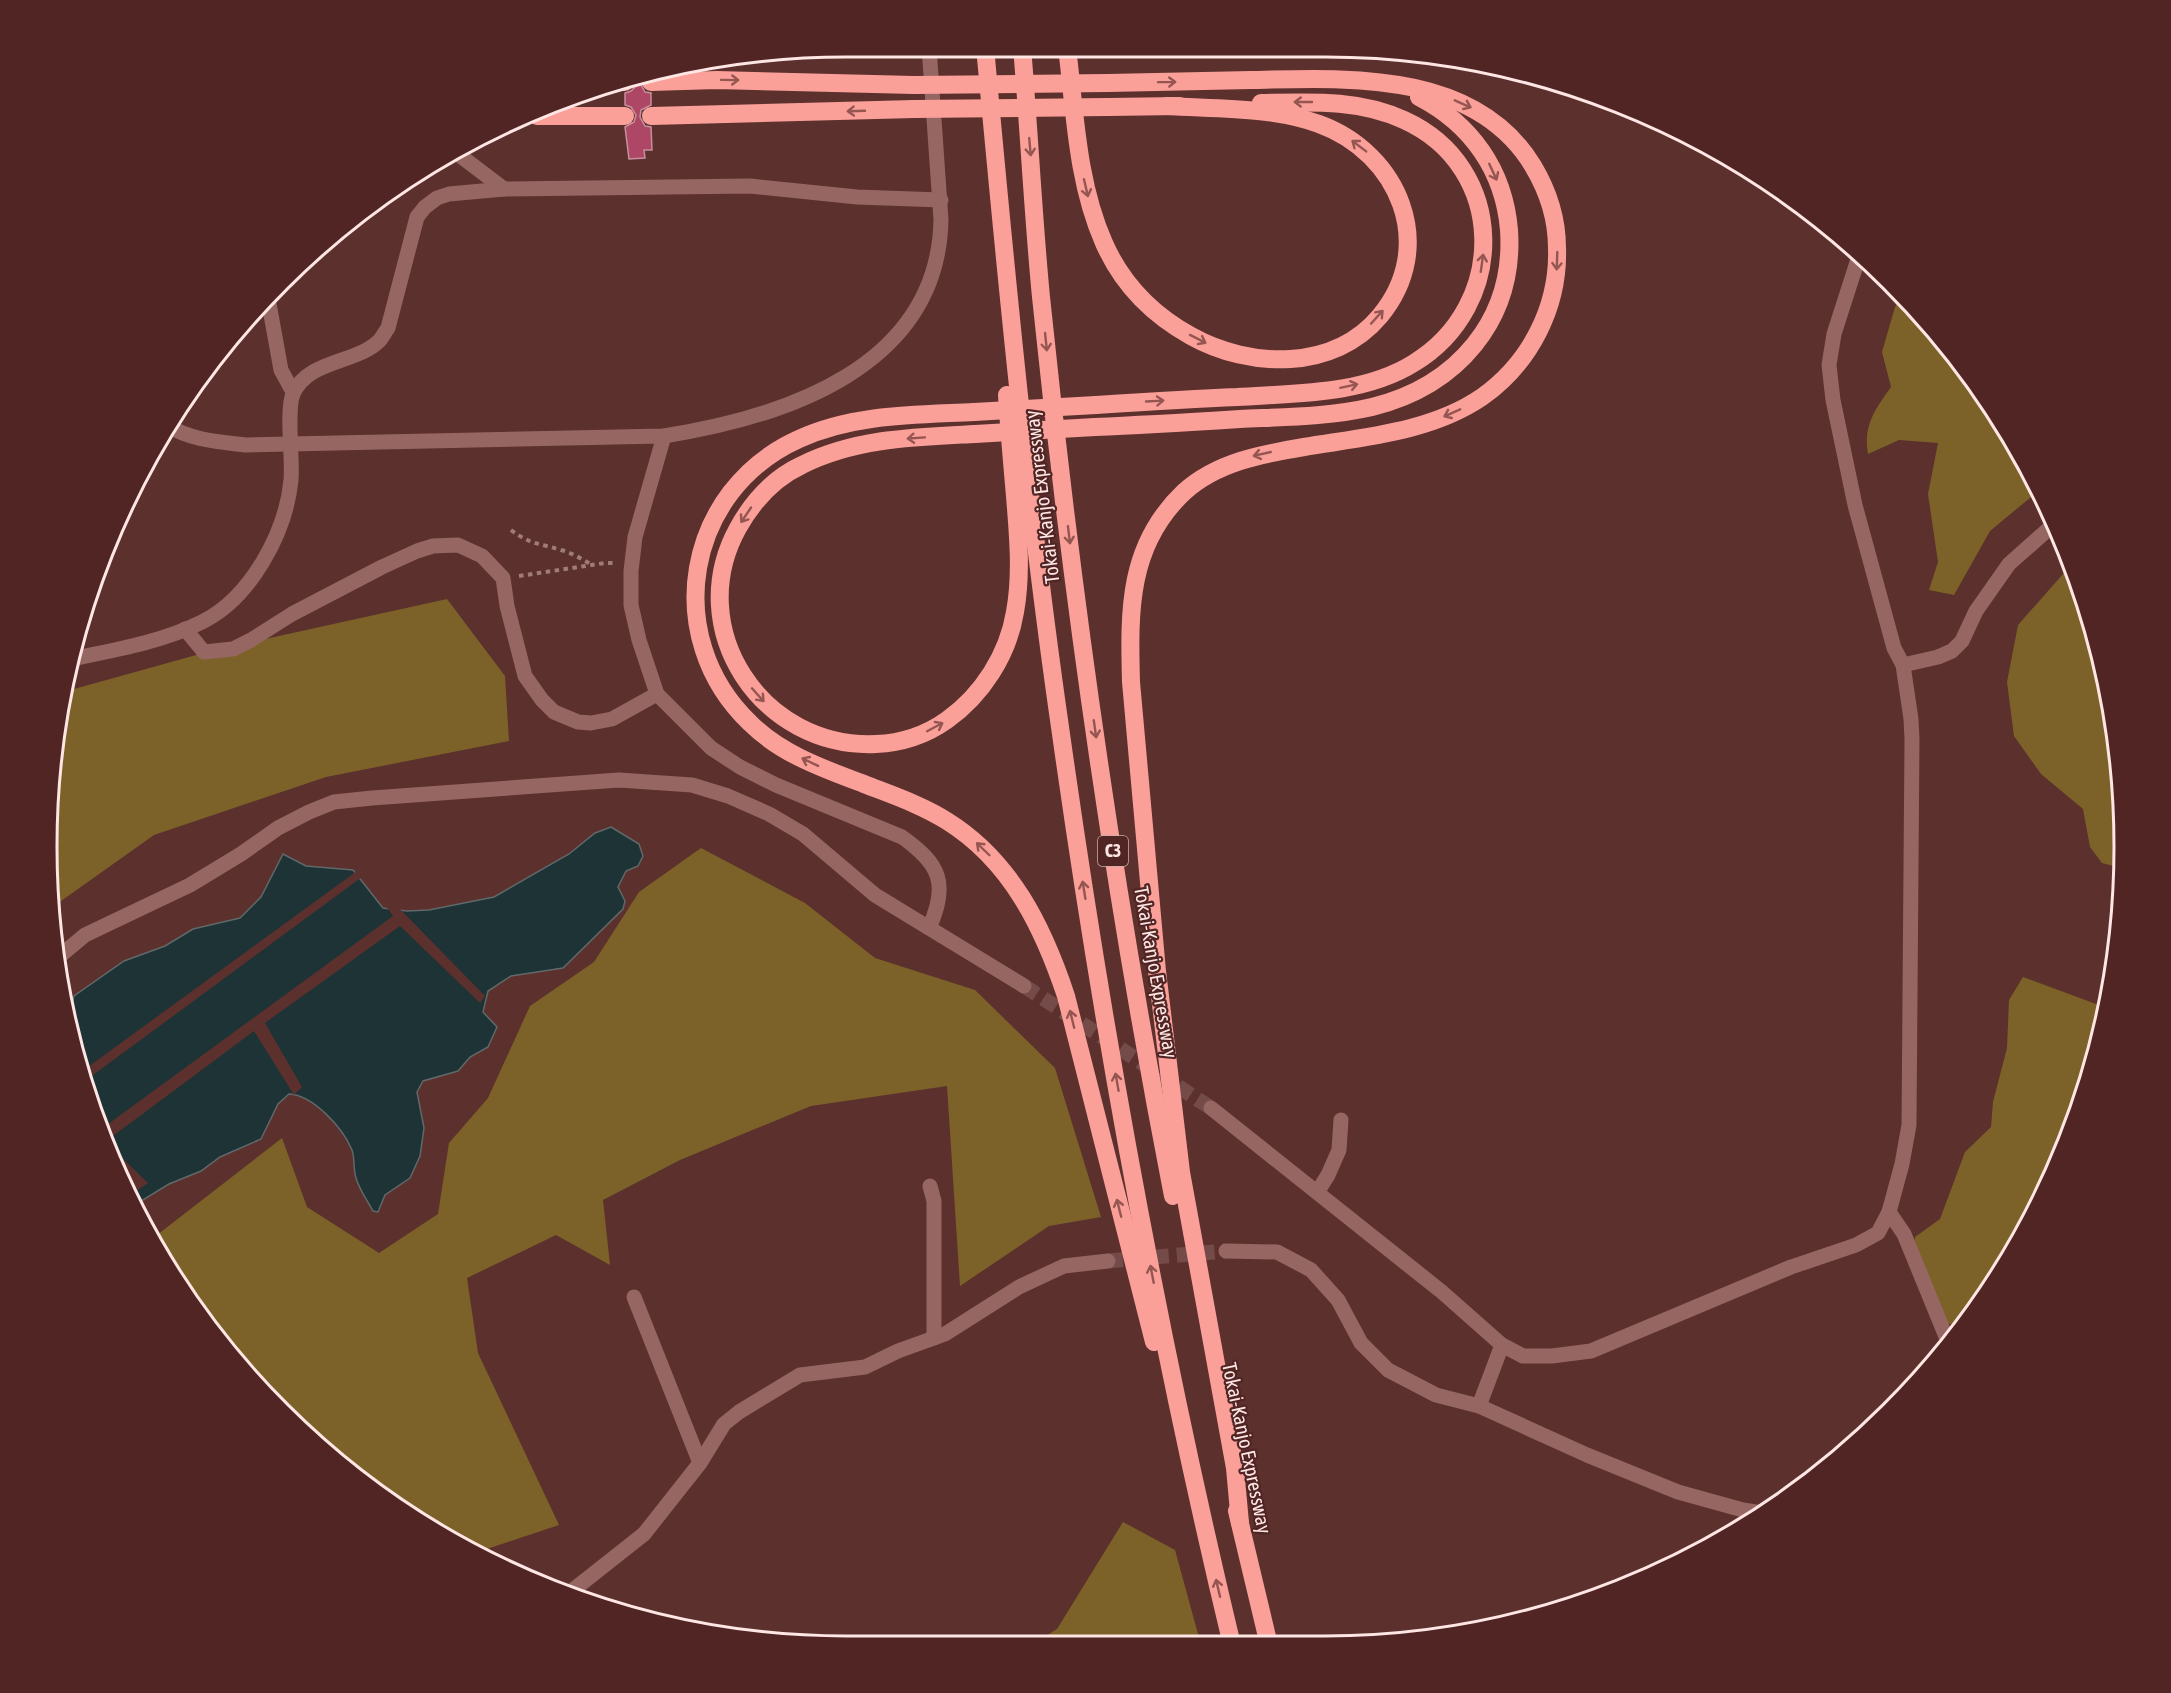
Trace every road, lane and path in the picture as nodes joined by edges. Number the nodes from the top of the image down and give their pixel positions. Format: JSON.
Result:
{"nodes":[{"id":1,"x":930,"y":57,"type":"edge"},
{"id":2,"x":985,"y":57,"type":"edge"},
{"id":3,"x":986,"y":57,"type":"edge"},
{"id":4,"x":1023,"y":57,"type":"edge"},
{"id":5,"x":1068,"y":57,"type":"edge"},
{"id":6,"x":1366,"y":81,"type":"junction"},
{"id":7,"x":651,"y":82,"type":"dead end"},
{"id":8,"x":1167,"y":106,"type":"junction"},
{"id":9,"x":547,"y":116,"type":"edge"},
{"id":10,"x":625,"y":116,"type":"dead end"},
{"id":11,"x":651,"y":116,"type":"dead end"},
{"id":12,"x":462,"y":157,"type":"edge"},
{"id":13,"x":504,"y":189,"type":"junction"},
{"id":14,"x":940,"y":200,"type":"junction"},
{"id":15,"x":1857,"y":264,"type":"edge"},
{"id":16,"x":270,"y":308,"type":"edge"},
{"id":17,"x":293,"y":392,"type":"junction"},
{"id":18,"x":176,"y":430,"type":"edge"},
{"id":19,"x":1009,"y":432,"type":"edge"},
{"id":20,"x":1009,"y":432,"type":"edge"},
{"id":21,"x":1009,"y":432,"type":"edge"},
{"id":22,"x":1009,"y":432,"type":"edge"},
{"id":23,"x":664,"y":436,"type":"junction"},
{"id":24,"x":292,"y":444,"type":"junction"},
{"id":25,"x":511,"y":530,"type":"dead end"},
{"id":26,"x":2048,"y":530,"type":"edge"},
{"id":27,"x":632,"y":564,"type":"junction"},
{"id":28,"x":592,"y":565,"type":"junction"},
{"id":29,"x":503,"y":578,"type":"junction"},
{"id":30,"x":185,"y":629,"type":"junction"},
{"id":31,"x":80,"y":657,"type":"edge"},
{"id":32,"x":1903,"y":665,"type":"junction"},
{"id":33,"x":657,"y":694,"type":"junction"},
{"id":34,"x":929,"y":928,"type":"junction"},
{"id":35,"x":64,"y":952,"type":"edge"},
{"id":36,"x":1024,"y":986,"type":"tunnel mouth"},
{"id":37,"x":1211,"y":1108,"type":"tunnel mouth"},
{"id":38,"x":1341,"y":1120,"type":"dead end"},
{"id":39,"x":930,"y":1186,"type":"dead end"},
{"id":40,"x":1318,"y":1191,"type":"junction"},
{"id":41,"x":1889,"y":1212,"type":"junction"},
{"id":42,"x":1226,"y":1251,"type":"tunnel mouth"},
{"id":43,"x":1108,"y":1261,"type":"tunnel mouth"},
{"id":44,"x":634,"y":1297,"type":"dead end"},
{"id":45,"x":1945,"y":1334,"type":"edge"},
{"id":46,"x":934,"y":1338,"type":"junction"},
{"id":47,"x":1502,"y":1345,"type":"junction"},
{"id":48,"x":1479,"y":1406,"type":"junction"},
{"id":49,"x":700,"y":1463,"type":"junction"},
{"id":50,"x":1750,"y":1511,"type":"edge"},
{"id":51,"x":1240,"y":1523,"type":"junction"},
{"id":52,"x":1204,"y":1529,"type":"junction"},
{"id":53,"x":576,"y":1588,"type":"edge"},
{"id":54,"x":1230,"y":1636,"type":"edge"},
{"id":55,"x":1267,"y":1636,"type":"edge"}],
"edges":[{"from":1,"to":14,"type":"street"},
{"from":22,"to":2,"type":"highway","one_way":true,"bridge":true},
{"from":52,"to":3,"type":"highway","name":"Tokai-Kanjo Expressway","number":"C3","one_way":true},
{"from":4,"to":51,"type":"highway","name":"Tokai-Kanjo Expressway","number":"C3","one_way":true},
{"from":5,"to":8,"type":"highway","one_way":true},
{"from":7,"to":6,"type":"highway","one_way":true,"bridge":true},
{"from":6,"to":19,"type":"highway","one_way":true,"bridge":true},
{"from":6,"to":51,"type":"highway","one_way":true},
{"from":8,"to":11,"type":"highway","one_way":true,"bridge":true},
{"from":52,"to":8,"type":"highway","one_way":true,"bridge":true},
{"from":9,"to":10,"type":"highway"},
{"from":12,"to":13,"type":"street"},
{"from":13,"to":14,"type":"street"},
{"from":13,"to":17,"type":"street"},
{"from":14,"to":23,"type":"street"},
{"from":15,"to":32,"type":"street"},
{"from":16,"to":17,"type":"street"},
{"from":17,"to":24,"type":"street"},
{"from":18,"to":24,"type":"street"},
{"from":20,"to":21,"type":"highway","one_way":true,"bridge":true},
{"from":23,"to":24,"type":"street"},
{"from":23,"to":27,"type":"street"},
{"from":24,"to":30,"type":"street"},
{"from":25,"to":28,"type":"path"},
{"from":26,"to":32,"type":"street"},
{"from":27,"to":28,"type":"path"},
{"from":27,"to":33,"type":"street"},
{"from":28,"to":29,"type":"path"},
{"from":29,"to":30,"type":"street"},
{"from":29,"to":33,"type":"street"},
{"from":30,"to":31,"type":"street"},
{"from":32,"to":41,"type":"street"},
{"from":33,"to":34,"type":"street"},
{"from":34,"to":35,"type":"street"},
{"from":34,"to":36,"type":"street"},
{"from":37,"to":40,"type":"street"},
{"from":38,"to":40,"type":"street"},
{"from":39,"to":46,"type":"street"},
{"from":40,"to":47,"type":"street"},
{"from":41,"to":45,"type":"street"},
{"from":41,"to":47,"type":"street"},
{"from":42,"to":48,"type":"street"},
{"from":43,"to":46,"type":"street"},
{"from":44,"to":49,"type":"street"},
{"from":46,"to":49,"type":"street"},
{"from":47,"to":48,"type":"street"},
{"from":48,"to":50,"type":"street"},
{"from":49,"to":53,"type":"street"},
{"from":51,"to":55,"type":"highway","name":"Tokai-Kanjo Expressway","number":"C3"},
{"from":54,"to":52,"type":"highway","name":"Tokai-Kanjo Expressway","number":"C3","one_way":true}]}
